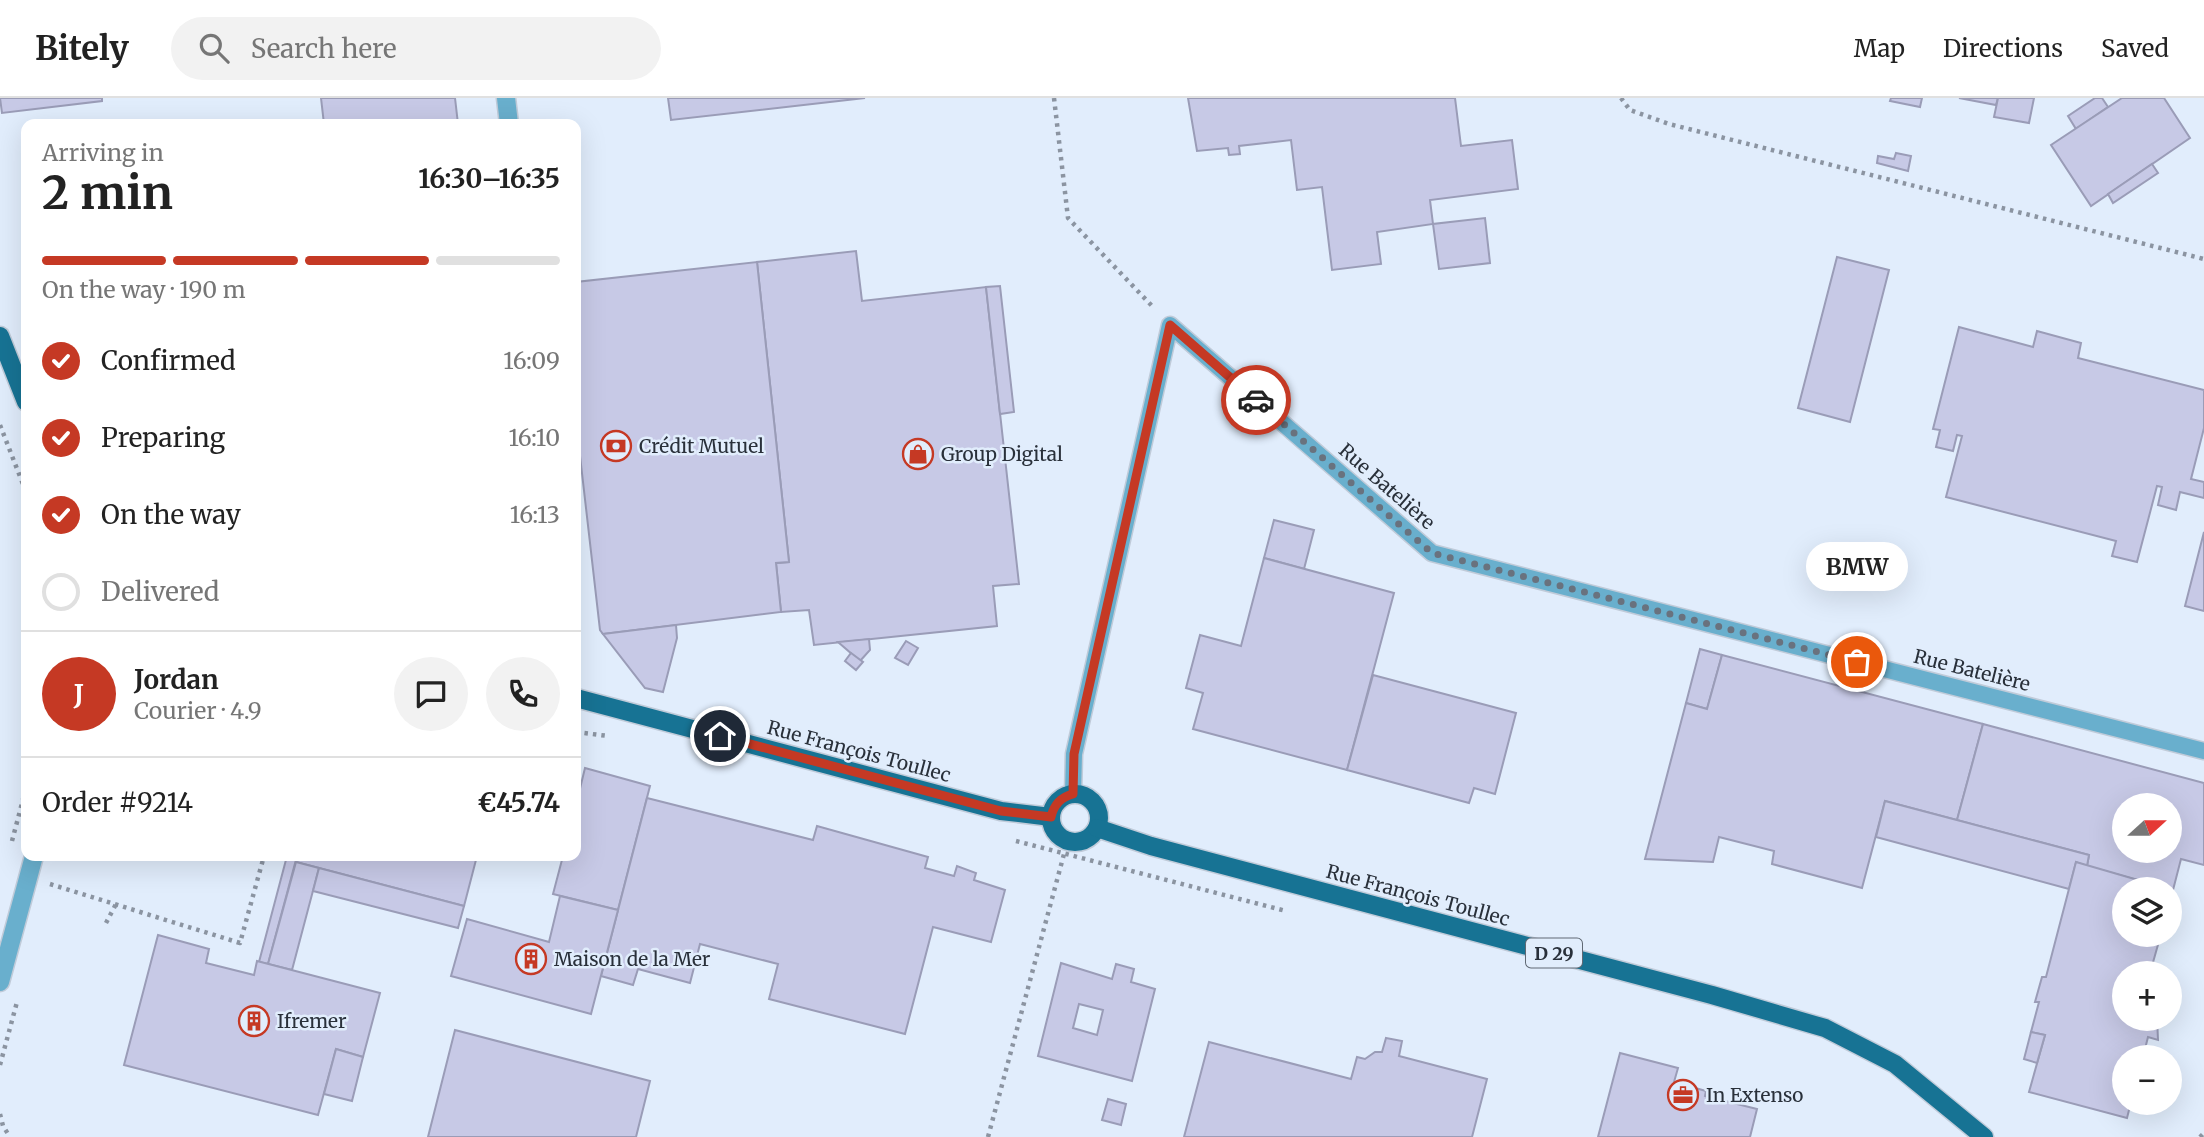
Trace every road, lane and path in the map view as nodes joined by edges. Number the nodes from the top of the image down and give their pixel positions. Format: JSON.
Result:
{"nodes":[{"id":1,"x":506,"y":98,"type":"edge"},
{"id":2,"x":1054,"y":98,"type":"edge"},
{"id":3,"x":1621,"y":98,"type":"edge"},
{"id":4,"x":508,"y":119,"type":"edge"},
{"id":5,"x":2204,"y":259,"type":"edge"},
{"id":6,"x":1170,"y":325,"type":"junction"},
{"id":7,"x":0,"y":336,"type":"edge"},
{"id":8,"x":21,"y":389,"type":"edge"},
{"id":9,"x":0,"y":425,"type":"edge"},
{"id":10,"x":21,"y":479,"type":"edge"},
{"id":11,"x":581,"y":699,"type":"edge"},
{"id":12,"x":581,"y":733,"type":"edge"},
{"id":13,"x":613,"y":737,"type":"dead end"},
{"id":14,"x":2204,"y":751,"type":"edge"},
{"id":15,"x":1073,"y":794,"type":"junction"},
{"id":16,"x":21,"y":807,"type":"edge"},
{"id":17,"x":1051,"y":817,"type":"junction"},
{"id":18,"x":1097,"y":828,"type":"junction"},
{"id":19,"x":1010,"y":840,"type":"dead end"},
{"id":20,"x":10,"y":849,"type":"dead end"},
{"id":21,"x":1064,"y":854,"type":"junction"},
{"id":22,"x":33,"y":861,"type":"edge"},
{"id":23,"x":263,"y":861,"type":"edge"},
{"id":24,"x":49,"y":884,"type":"dead end"},
{"id":25,"x":116,"y":904,"type":"junction"},
{"id":26,"x":1294,"y":914,"type":"dead end"},
{"id":27,"x":106,"y":923,"type":"dead end"},
{"id":28,"x":0,"y":982,"type":"edge"},
{"id":29,"x":0,"y":1114,"type":"edge"},
{"id":30,"x":2204,"y":1133,"type":"edge"},
{"id":31,"x":10,"y":1137,"type":"edge"},
{"id":32,"x":988,"y":1137,"type":"edge"},
{"id":33,"x":1984,"y":1137,"type":"edge"},
{"id":34,"x":2200,"y":1137,"type":"edge"}],
"edges":[{"from":1,"to":4,"type":"street"},
{"from":2,"to":6,"type":"path"},
{"from":3,"to":5,"type":"path"},
{"from":6,"to":14,"type":"lane","name":"Rue Batelière"},
{"from":6,"to":15,"type":"lane"},
{"from":7,"to":8,"type":"main road"},
{"from":9,"to":10,"type":"path"},
{"from":11,"to":17,"type":"main road","name":"Rue François Toullec"},
{"from":12,"to":13,"type":"path"},
{"from":15,"to":17,"type":"main road"},
{"from":15,"to":18,"type":"main road"},
{"from":16,"to":20,"type":"path"},
{"from":17,"to":18,"type":"main road"},
{"from":18,"to":33,"type":"main road","name":"Rue François Toullec","number":"D 29"},
{"from":19,"to":21,"type":"path"},
{"from":21,"to":26,"type":"path"},
{"from":21,"to":32,"type":"path"},
{"from":22,"to":28,"type":"street"},
{"from":23,"to":25,"type":"path"},
{"from":24,"to":25,"type":"path"},
{"from":25,"to":27,"type":"path"},
{"from":29,"to":31,"type":"path"},
{"from":30,"to":34,"type":"path"}]}
